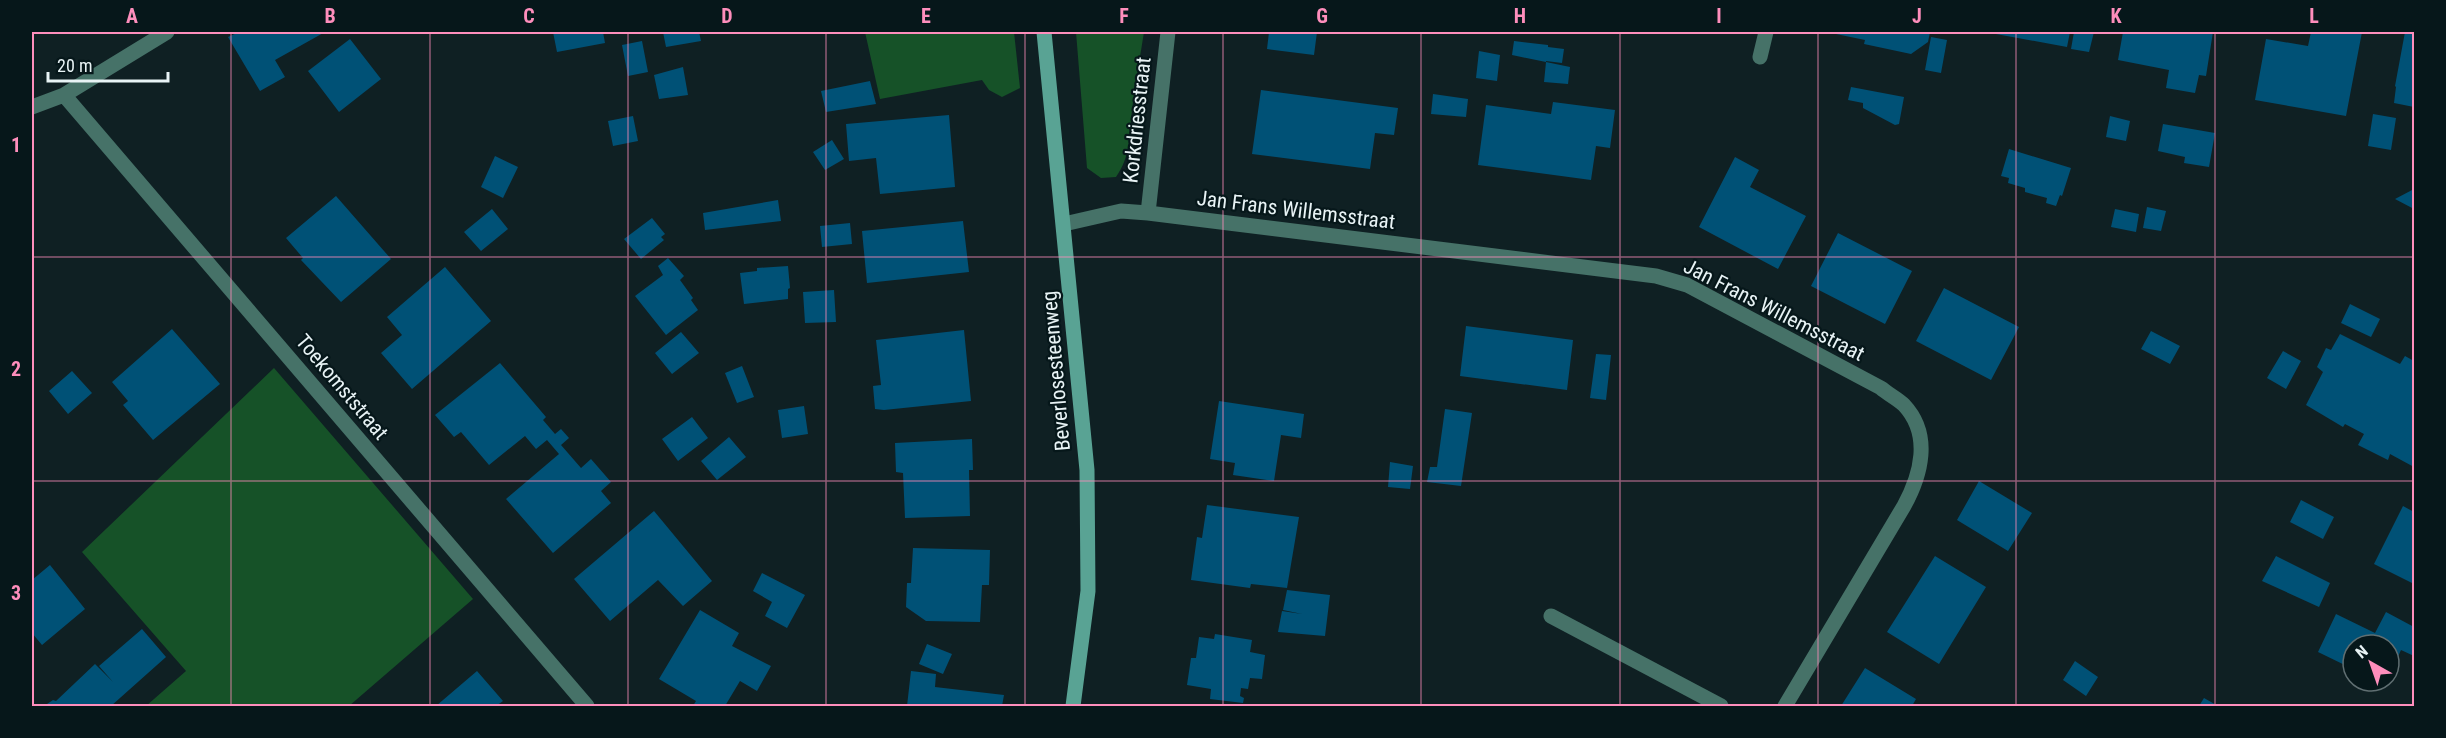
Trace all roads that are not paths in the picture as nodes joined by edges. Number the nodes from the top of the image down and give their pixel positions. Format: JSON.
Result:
{"nodes":[{"id":1,"x":167,"y":32,"type":"edge"},
{"id":2,"x":1044,"y":32,"type":"edge"},
{"id":3,"x":1168,"y":32,"type":"edge"},
{"id":4,"x":1766,"y":32,"type":"edge"},
{"id":5,"x":1760,"y":57,"type":"dead end"},
{"id":6,"x":64,"y":95,"type":"junction"},
{"id":7,"x":32,"y":107,"type":"edge"},
{"id":8,"x":1148,"y":213,"type":"junction"},
{"id":9,"x":1064,"y":224,"type":"junction"},
{"id":10,"x":1551,"y":616,"type":"dead end"},
{"id":11,"x":587,"y":706,"type":"edge"},
{"id":12,"x":1073,"y":706,"type":"edge"},
{"id":13,"x":1721,"y":706,"type":"edge"},
{"id":14,"x":1785,"y":706,"type":"edge"}],
"edges":[{"from":1,"to":6,"type":"street"},
{"from":2,"to":9,"type":"street","name":"Beverlosesteenweg"},
{"from":3,"to":8,"type":"street","name":"Korkdriesstraat"},
{"from":4,"to":5,"type":"street"},
{"from":6,"to":7,"type":"street"},
{"from":6,"to":11,"type":"street","name":"Toekomststraat"},
{"from":8,"to":9,"type":"street","name":"Jan Frans Willemsstraat"},
{"from":8,"to":14,"type":"street","name":"Jan Frans Willemsstraat"},
{"from":9,"to":12,"type":"street","name":"Beverlosesteenweg"},
{"from":10,"to":13,"type":"street"}]}
